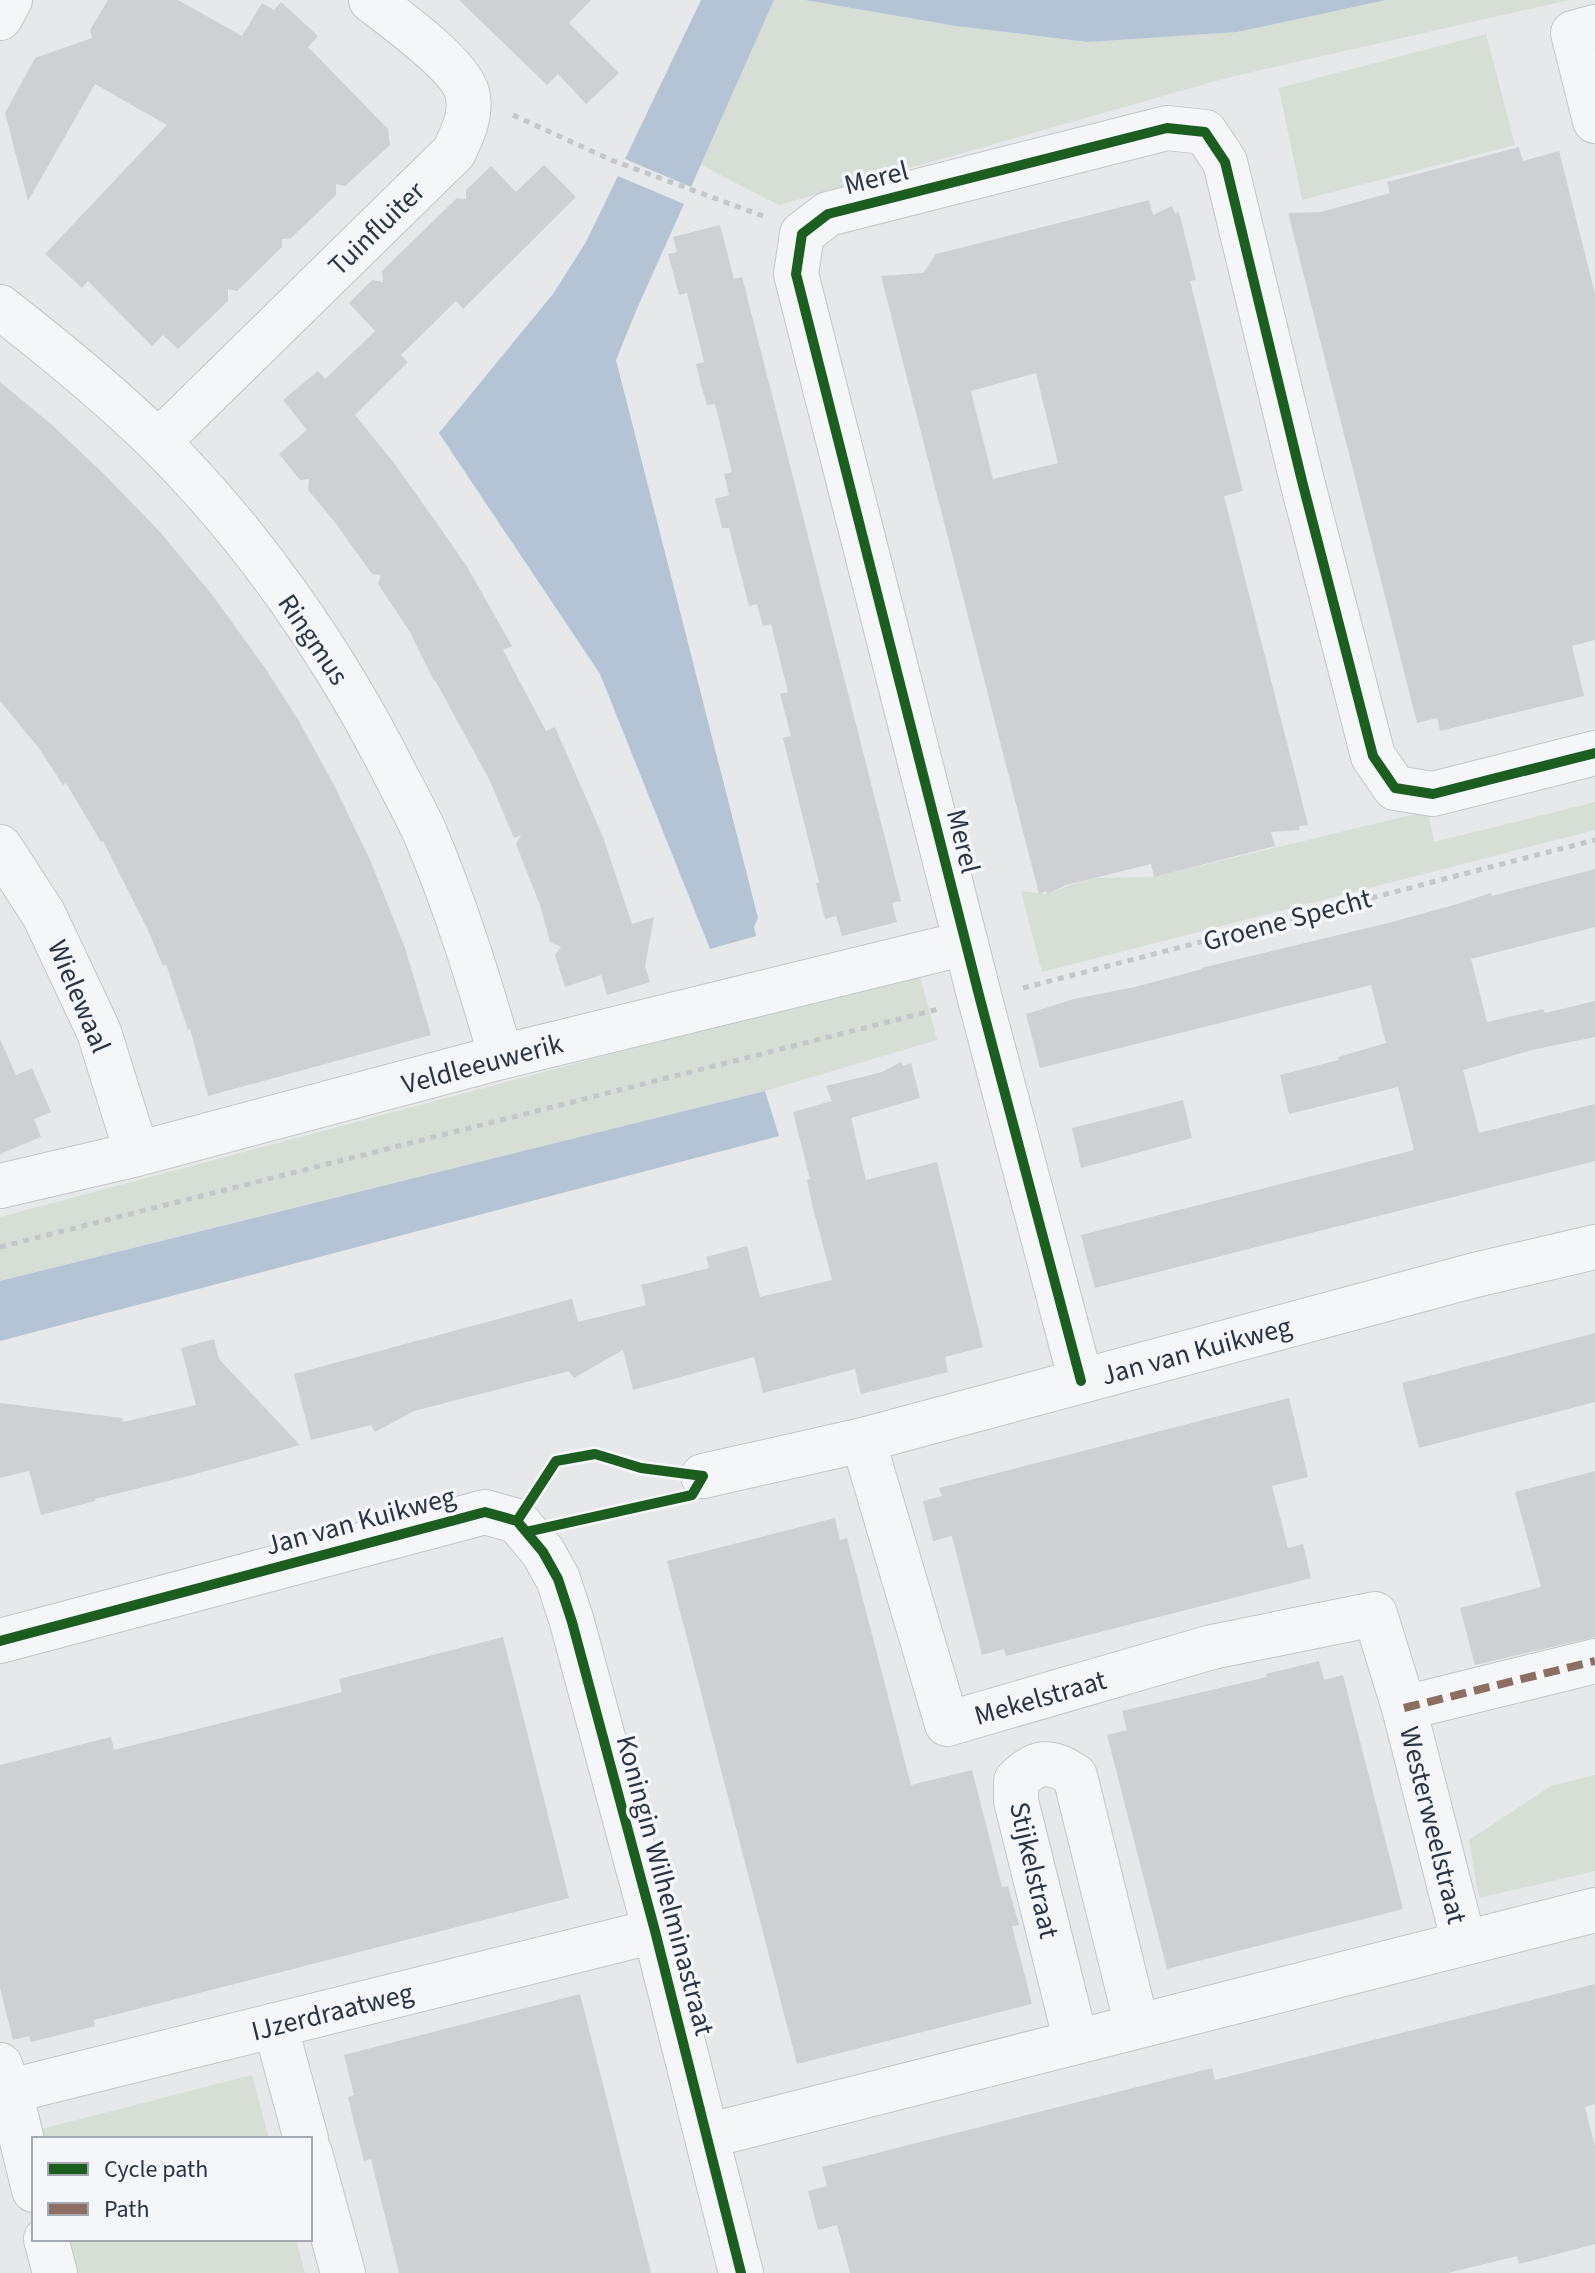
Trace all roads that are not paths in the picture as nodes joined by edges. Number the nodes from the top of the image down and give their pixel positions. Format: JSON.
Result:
{"nodes":[{"id":1,"x":10,"y":0,"type":"edge"},
{"id":2,"x":371,"y":0,"type":"edge"},
{"id":3,"x":0,"y":18,"type":"edge"},
{"id":4,"x":1595,"y":27,"type":"edge"},
{"id":5,"x":1595,"y":121,"type":"edge"},
{"id":6,"x":0,"y":307,"type":"edge"},
{"id":7,"x":158,"y":442,"type":"junction"},
{"id":8,"x":1595,"y":753,"type":"edge"},
{"id":9,"x":0,"y":847,"type":"edge"},
{"id":10,"x":966,"y":943,"type":"junction"},
{"id":11,"x":501,"y":1057,"type":"junction"},
{"id":12,"x":137,"y":1154,"type":"junction"},
{"id":13,"x":0,"y":1186,"type":"edge"},
{"id":14,"x":1595,"y":1247,"type":"edge"},
{"id":15,"x":1081,"y":1381,"type":"junction"},
{"id":16,"x":863,"y":1440,"type":"junction"},
{"id":17,"x":703,"y":1476,"type":"dead end"},
{"id":18,"x":517,"y":1521,"type":"joint"},
{"id":19,"x":1375,"y":1614,"type":"joint"},
{"id":20,"x":0,"y":1641,"type":"edge"},
{"id":21,"x":1595,"y":1661,"type":"edge"},
{"id":22,"x":1404,"y":1708,"type":"junction"},
{"id":23,"x":1595,"y":1910,"type":"edge"},
{"id":24,"x":655,"y":1931,"type":"junction"},
{"id":25,"x":1464,"y":1943,"type":"junction"},
{"id":26,"x":275,"y":2025,"type":"junction"},
{"id":27,"x":1137,"y":2026,"type":"junction"},
{"id":28,"x":1076,"y":2042,"type":"junction"},
{"id":29,"x":5,"y":2078,"type":"edge"},
{"id":30,"x":707,"y":2136,"type":"junction"},
{"id":31,"x":305,"y":2137,"type":"edge"},
{"id":32,"x":312,"y":2160,"type":"edge"},
{"id":33,"x":32,"y":2182,"type":"edge"},
{"id":34,"x":47,"y":2241,"type":"edge"},
{"id":35,"x":55,"y":2273,"type":"edge"},
{"id":36,"x":343,"y":2273,"type":"edge"},
{"id":37,"x":741,"y":2273,"type":"edge"}],
"edges":[{"from":1,"to":3,"type":"street"},
{"from":2,"to":7,"type":"street","name":"Tuinfluiter"},
{"from":4,"to":5,"type":"street"},
{"from":6,"to":7,"type":"street","name":"Ringmus"},
{"from":7,"to":11,"type":"street","name":"Ringmus"},
{"from":8,"to":10,"type":"street","name":"Merel"},
{"from":9,"to":12,"type":"street","name":"Wielewaal"},
{"from":10,"to":11,"type":"street","name":"Veldleeuwerik"},
{"from":10,"to":15,"type":"street","name":"Merel"},
{"from":11,"to":12,"type":"street","name":"Veldleeuwerik"},
{"from":12,"to":13,"type":"street","name":"Veldleeuwerik"},
{"from":14,"to":15,"type":"street","name":"Jan van Kuikweg"},
{"from":15,"to":16,"type":"street","name":"Jan van Kuikweg"},
{"from":16,"to":17,"type":"street","name":"Jan van Kuikweg"},
{"from":16,"to":19,"type":"street","name":"Mekelstraat"},
{"from":18,"to":20,"type":"street","name":"Jan van Kuikweg"},
{"from":18,"to":24,"type":"street","name":"Koningin Wilhelminastraat"},
{"from":19,"to":22,"type":"street","name":"Westerweelstraat"},
{"from":21,"to":22,"type":"street","name":"Westerweelstraat"},
{"from":22,"to":25,"type":"street","name":"Westerweelstraat"},
{"from":23,"to":25,"type":"street"},
{"from":24,"to":26,"type":"street","name":"IJzerdraatweg"},
{"from":24,"to":30,"type":"street","name":"Koningin Wilhelminastraat"},
{"from":25,"to":27,"type":"street"},
{"from":26,"to":29,"type":"street","name":"IJzerdraatweg"},
{"from":26,"to":31,"type":"street"},
{"from":27,"to":28,"type":"street"},
{"from":27,"to":28,"type":"street","name":"Stijkelstraat"},
{"from":28,"to":30,"type":"street"},
{"from":29,"to":33,"type":"street"},
{"from":30,"to":37,"type":"street","name":"Koningin Wilhelminastraat"},
{"from":32,"to":36,"type":"street"},
{"from":34,"to":35,"type":"street"}]}
